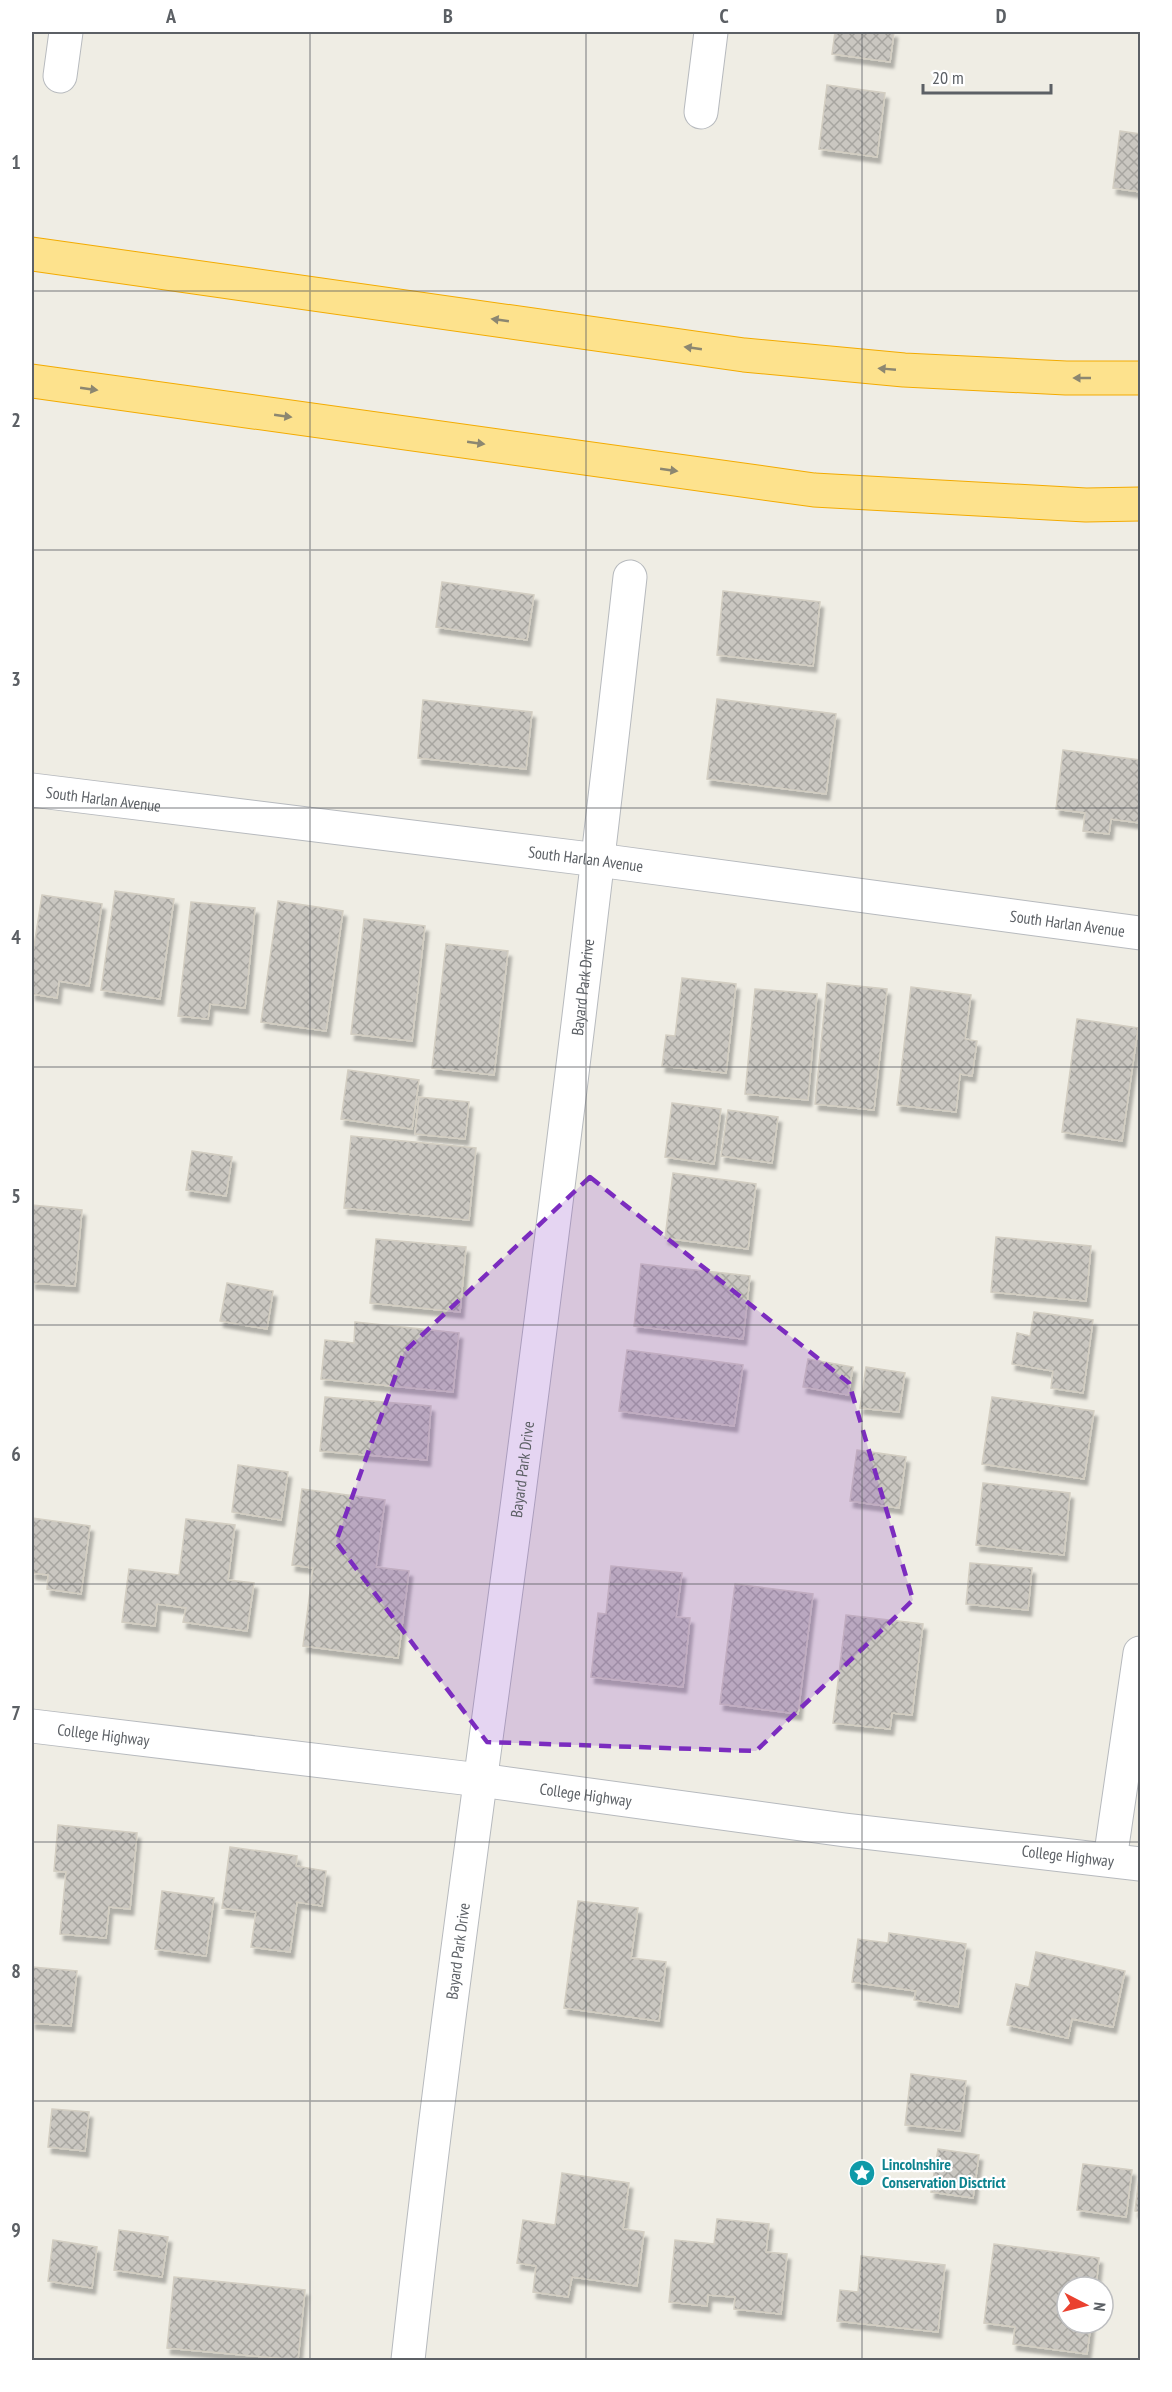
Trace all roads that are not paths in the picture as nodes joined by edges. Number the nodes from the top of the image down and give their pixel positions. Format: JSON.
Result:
{"nodes":[{"id":1,"x":66,"y":32,"type":"edge"},
{"id":2,"x":711,"y":32,"type":"edge"},
{"id":3,"x":60,"y":75,"type":"dead end"},
{"id":4,"x":701,"y":112,"type":"dead end"},
{"id":5,"x":32,"y":254,"type":"edge"},
{"id":6,"x":1140,"y":378,"type":"edge"},
{"id":7,"x":32,"y":381,"type":"edge"},
{"id":8,"x":1140,"y":504,"type":"edge"},
{"id":9,"x":630,"y":577,"type":"dead end"},
{"id":10,"x":32,"y":790,"type":"edge"},
{"id":11,"x":598,"y":860,"type":"junction"},
{"id":12,"x":1140,"y":933,"type":"edge"},
{"id":13,"x":1140,"y":1653,"type":"edge"},
{"id":14,"x":32,"y":1726,"type":"edge"},
{"id":15,"x":480,"y":1780,"type":"junction"},
{"id":16,"x":1125,"y":1862,"type":"edge"},
{"id":17,"x":408,"y":2361,"type":"edge"}],
"edges":[{"from":1,"to":3,"type":"street"},
{"from":2,"to":4,"type":"street"},
{"from":6,"to":5,"type":"highway","one_way":true},
{"from":7,"to":8,"type":"highway","one_way":true},
{"from":9,"to":11,"type":"street","name":"Bayard Park Drive"},
{"from":10,"to":11,"type":"street","name":"South Harlan Avenue"},
{"from":11,"to":12,"type":"street","name":"South Harlan Avenue"},
{"from":11,"to":15,"type":"street","name":"Bayard Park Drive"},
{"from":13,"to":16,"type":"street"},
{"from":14,"to":15,"type":"street","name":"College Highway"},
{"from":15,"to":16,"type":"street","name":"College Highway"},
{"from":15,"to":17,"type":"street","name":"Bayard Park Drive"}]}
